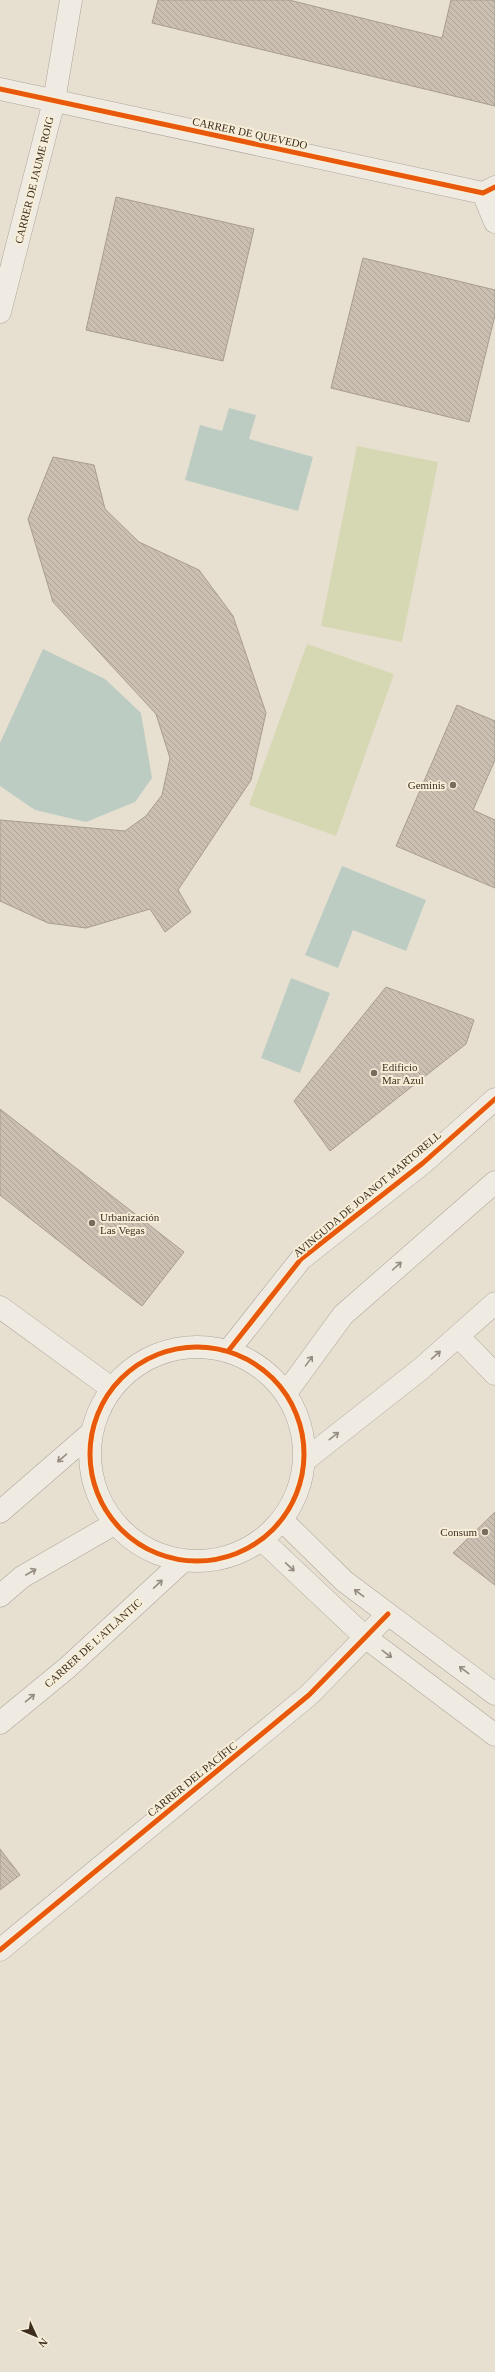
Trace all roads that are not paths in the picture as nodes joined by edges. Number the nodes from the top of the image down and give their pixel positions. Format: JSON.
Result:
{"nodes":[{"id":1,"x":71,"y":0,"type":"edge"},
{"id":2,"x":0,"y":89,"type":"edge"},
{"id":3,"x":54,"y":101,"type":"junction"},
{"id":4,"x":489,"y":190,"type":"edge"},
{"id":5,"x":495,"y":222,"type":"edge"},
{"id":6,"x":0,"y":312,"type":"edge"},
{"id":7,"x":495,"y":1099,"type":"edge"},
{"id":8,"x":495,"y":1182,"type":"edge"},
{"id":9,"x":495,"y":1303,"type":"edge"},
{"id":10,"x":0,"y":1307,"type":"edge"},
{"id":11,"x":458,"y":1336,"type":"junction"},
{"id":12,"x":229,"y":1350,"type":"junction"},
{"id":13,"x":495,"y":1374,"type":"edge"},
{"id":14,"x":111,"y":1388,"type":"junction"},
{"id":15,"x":286,"y":1393,"type":"junction"},
{"id":16,"x":91,"y":1432,"type":"junction"},
{"id":17,"x":304,"y":1461,"type":"junction"},
{"id":18,"x":0,"y":1512,"type":"edge"},
{"id":19,"x":282,"y":1520,"type":"junction"},
{"id":20,"x":114,"y":1524,"type":"junction"},
{"id":21,"x":262,"y":1540,"type":"junction"},
{"id":22,"x":183,"y":1561,"type":"junction"},
{"id":23,"x":0,"y":1596,"type":"edge"},
{"id":24,"x":388,"y":1614,"type":"junction"},
{"id":25,"x":365,"y":1637,"type":"junction"},
{"id":26,"x":495,"y":1694,"type":"edge"},
{"id":27,"x":0,"y":1723,"type":"edge"},
{"id":28,"x":495,"y":1735,"type":"edge"},
{"id":29,"x":0,"y":1950,"type":"edge"}],
"edges":[{"from":1,"to":3,"type":"street","name":"CARRER DE JAUME ROIG"},
{"from":2,"to":3,"type":"street","name":"CARRER DE QUEVEDO"},
{"from":3,"to":4,"type":"street","name":"CARRER DE QUEVEDO"},
{"from":3,"to":6,"type":"street","name":"CARRER DE JAUME ROIG"},
{"from":4,"to":5,"type":"street","name":"CARRER DE QUEVEDO"},
{"from":7,"to":12,"type":"street","name":"AVINGUDA DE JOANOT MARTORELL"},
{"from":15,"to":8,"type":"street","one_way":true},
{"from":9,"to":11,"type":"street"},
{"from":10,"to":14,"type":"street"},
{"from":11,"to":13,"type":"street"},
{"from":17,"to":11,"type":"street","one_way":true},
{"from":12,"to":14,"type":"street"},
{"from":12,"to":15,"type":"street"},
{"from":14,"to":16,"type":"street"},
{"from":15,"to":17,"type":"street"},
{"from":16,"to":18,"type":"street","one_way":true},
{"from":16,"to":20,"type":"street"},
{"from":17,"to":19,"type":"street"},
{"from":19,"to":21,"type":"street"},
{"from":24,"to":19,"type":"street","one_way":true},
{"from":20,"to":22,"type":"street"},
{"from":23,"to":20,"type":"street","one_way":true},
{"from":21,"to":22,"type":"street"},
{"from":21,"to":25,"type":"street","one_way":true},
{"from":27,"to":22,"type":"street","name":"CARRER DE L'ATLÀNTIC","one_way":true},
{"from":24,"to":25,"type":"street","name":"CARRER DEL PACÍFIC"},
{"from":26,"to":24,"type":"street","one_way":true},
{"from":25,"to":28,"type":"street","one_way":true},
{"from":25,"to":29,"type":"street","name":"CARRER DEL PACÍFIC"}]}
